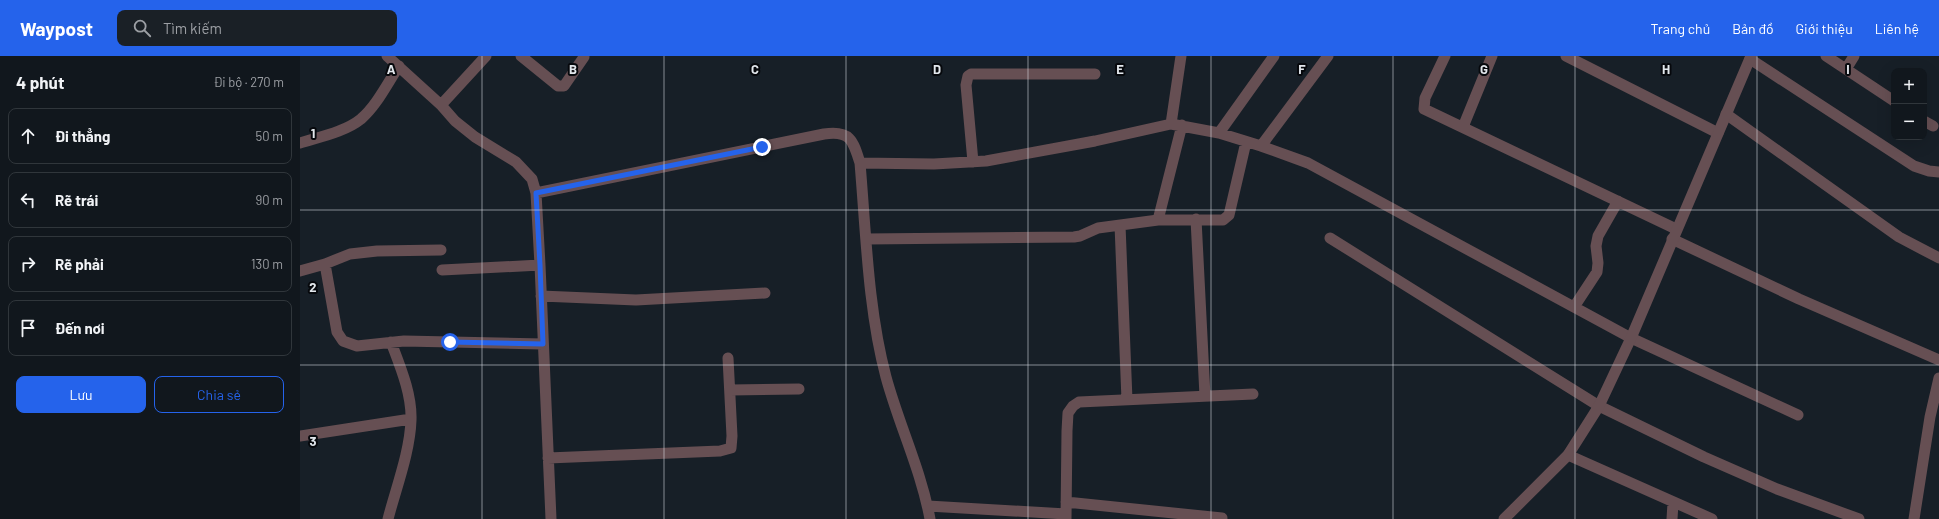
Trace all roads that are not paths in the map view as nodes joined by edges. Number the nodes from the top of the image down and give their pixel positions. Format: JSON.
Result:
{"nodes":[{"id":1,"x":386,"y":56,"type":"edge"},
{"id":2,"x":486,"y":56,"type":"edge"},
{"id":3,"x":521,"y":56,"type":"edge"},
{"id":4,"x":1181,"y":56,"type":"edge"},
{"id":5,"x":1274,"y":56,"type":"edge"},
{"id":6,"x":1328,"y":56,"type":"edge"},
{"id":7,"x":1445,"y":56,"type":"edge"},
{"id":8,"x":1492,"y":56,"type":"edge"},
{"id":9,"x":1566,"y":56,"type":"edge"},
{"id":10,"x":1826,"y":56,"type":"edge"},
{"id":11,"x":1854,"y":56,"type":"edge"},
{"id":12,"x":584,"y":57,"type":"dead end"},
{"id":13,"x":1751,"y":57,"type":"edge"},
{"id":14,"x":399,"y":66,"type":"junction"},
{"id":15,"x":1846,"y":69,"type":"junction"},
{"id":16,"x":1095,"y":74,"type":"dead end"},
{"id":17,"x":1891,"y":99,"type":"edge"},
{"id":18,"x":441,"y":105,"type":"junction"},
{"id":19,"x":1726,"y":114,"type":"junction"},
{"id":20,"x":1176,"y":125,"type":"junction"},
{"id":21,"x":1462,"y":127,"type":"junction"},
{"id":22,"x":1219,"y":133,"type":"junction"},
{"id":23,"x":1718,"y":133,"type":"junction"},
{"id":24,"x":1246,"y":142,"type":"junction"},
{"id":25,"x":300,"y":143,"type":"edge"},
{"id":26,"x":1261,"y":146,"type":"junction"},
{"id":27,"x":973,"y":162,"type":"junction"},
{"id":28,"x":860,"y":163,"type":"junction"},
{"id":29,"x":1939,"y":172,"type":"edge"},
{"id":30,"x":536,"y":193,"type":"junction"},
{"id":31,"x":1618,"y":201,"type":"junction"},
{"id":32,"x":1196,"y":219,"type":"junction"},
{"id":33,"x":1158,"y":220,"type":"junction"},
{"id":34,"x":1120,"y":225,"type":"junction"},
{"id":35,"x":1674,"y":234,"type":"junction"},
{"id":36,"x":1330,"y":238,"type":"dead end"},
{"id":37,"x":866,"y":239,"type":"junction"},
{"id":38,"x":441,"y":250,"type":"dead end"},
{"id":39,"x":1939,"y":258,"type":"edge"},
{"id":40,"x":325,"y":264,"type":"junction"},
{"id":41,"x":540,"y":265,"type":"junction"},
{"id":42,"x":442,"y":270,"type":"dead end"},
{"id":43,"x":300,"y":271,"type":"edge"},
{"id":44,"x":765,"y":293,"type":"dead end"},
{"id":45,"x":541,"y":296,"type":"junction"},
{"id":46,"x":1574,"y":307,"type":"junction"},
{"id":47,"x":1631,"y":338,"type":"junction"},
{"id":48,"x":391,"y":342,"type":"junction"},
{"id":49,"x":543,"y":344,"type":"junction"},
{"id":50,"x":728,"y":358,"type":"dead end"},
{"id":51,"x":1939,"y":360,"type":"edge"},
{"id":52,"x":1939,"y":378,"type":"edge"},
{"id":53,"x":799,"y":389,"type":"dead end"},
{"id":54,"x":730,"y":390,"type":"junction"},
{"id":55,"x":1253,"y":394,"type":"dead end"},
{"id":56,"x":1205,"y":396,"type":"junction"},
{"id":57,"x":1127,"y":400,"type":"junction"},
{"id":58,"x":1599,"y":406,"type":"junction"},
{"id":59,"x":1798,"y":415,"type":"dead end"},
{"id":60,"x":411,"y":419,"type":"junction"},
{"id":61,"x":300,"y":436,"type":"edge"},
{"id":62,"x":1568,"y":455,"type":"junction"},
{"id":63,"x":548,"y":458,"type":"junction"},
{"id":64,"x":1066,"y":502,"type":"junction"},
{"id":65,"x":1673,"y":503,"type":"junction"},
{"id":66,"x":928,"y":506,"type":"junction"},
{"id":67,"x":1066,"y":517,"type":"edge"},
{"id":68,"x":1222,"y":518,"type":"dead end"},
{"id":69,"x":388,"y":519,"type":"edge"},
{"id":70,"x":551,"y":519,"type":"edge"},
{"id":71,"x":930,"y":519,"type":"edge"},
{"id":72,"x":1504,"y":519,"type":"edge"},
{"id":73,"x":1672,"y":519,"type":"edge"},
{"id":74,"x":1712,"y":519,"type":"edge"},
{"id":75,"x":1859,"y":519,"type":"edge"},
{"id":76,"x":1914,"y":519,"type":"edge"}],
"edges":[{"from":1,"to":14,"type":"street"},
{"from":2,"to":18,"type":"street"},
{"from":3,"to":12,"type":"street"},
{"from":4,"to":20,"type":"street"},
{"from":5,"to":22,"type":"street"},
{"from":6,"to":26,"type":"street"},
{"from":7,"to":21,"type":"street"},
{"from":8,"to":21,"type":"street"},
{"from":9,"to":23,"type":"street"},
{"from":10,"to":15,"type":"street"},
{"from":11,"to":15,"type":"street"},
{"from":13,"to":19,"type":"street"},
{"from":13,"to":29,"type":"street"},
{"from":14,"to":18,"type":"street"},
{"from":14,"to":25,"type":"street"},
{"from":15,"to":17,"type":"street"},
{"from":16,"to":27,"type":"street"},
{"from":18,"to":30,"type":"street"},
{"from":19,"to":23,"type":"street"},
{"from":19,"to":39,"type":"street"},
{"from":20,"to":22,"type":"street"},
{"from":20,"to":27,"type":"street"},
{"from":20,"to":33,"type":"street"},
{"from":21,"to":31,"type":"street"},
{"from":22,"to":24,"type":"street"},
{"from":23,"to":35,"type":"street"},
{"from":24,"to":26,"type":"street"},
{"from":24,"to":32,"type":"street"},
{"from":26,"to":46,"type":"street"},
{"from":27,"to":28,"type":"street"},
{"from":28,"to":30,"type":"street"},
{"from":28,"to":37,"type":"street"},
{"from":30,"to":41,"type":"street"},
{"from":31,"to":35,"type":"street"},
{"from":31,"to":46,"type":"street"},
{"from":32,"to":33,"type":"street"},
{"from":32,"to":56,"type":"street"},
{"from":33,"to":34,"type":"street"},
{"from":34,"to":37,"type":"street"},
{"from":34,"to":57,"type":"street"},
{"from":35,"to":47,"type":"street"},
{"from":35,"to":51,"type":"street"},
{"from":36,"to":58,"type":"street"},
{"from":37,"to":66,"type":"street"},
{"from":38,"to":40,"type":"street"},
{"from":40,"to":43,"type":"street"},
{"from":40,"to":48,"type":"street"},
{"from":41,"to":42,"type":"street"},
{"from":41,"to":45,"type":"street"},
{"from":44,"to":45,"type":"street"},
{"from":45,"to":49,"type":"street"},
{"from":46,"to":47,"type":"street"},
{"from":47,"to":58,"type":"street"},
{"from":47,"to":59,"type":"street"},
{"from":48,"to":49,"type":"street"},
{"from":48,"to":60,"type":"street"},
{"from":49,"to":63,"type":"street"},
{"from":50,"to":54,"type":"street"},
{"from":52,"to":76,"type":"street"},
{"from":53,"to":54,"type":"street"},
{"from":54,"to":63,"type":"street"},
{"from":55,"to":56,"type":"street"},
{"from":56,"to":57,"type":"street"},
{"from":57,"to":64,"type":"street"},
{"from":58,"to":62,"type":"street"},
{"from":58,"to":75,"type":"street"},
{"from":60,"to":61,"type":"street"},
{"from":60,"to":69,"type":"street"},
{"from":62,"to":65,"type":"street"},
{"from":62,"to":72,"type":"street"},
{"from":63,"to":70,"type":"street"},
{"from":64,"to":67,"type":"street"},
{"from":64,"to":68,"type":"street"},
{"from":65,"to":73,"type":"street"},
{"from":65,"to":74,"type":"street"},
{"from":66,"to":67,"type":"street"},
{"from":66,"to":71,"type":"street"}]}
